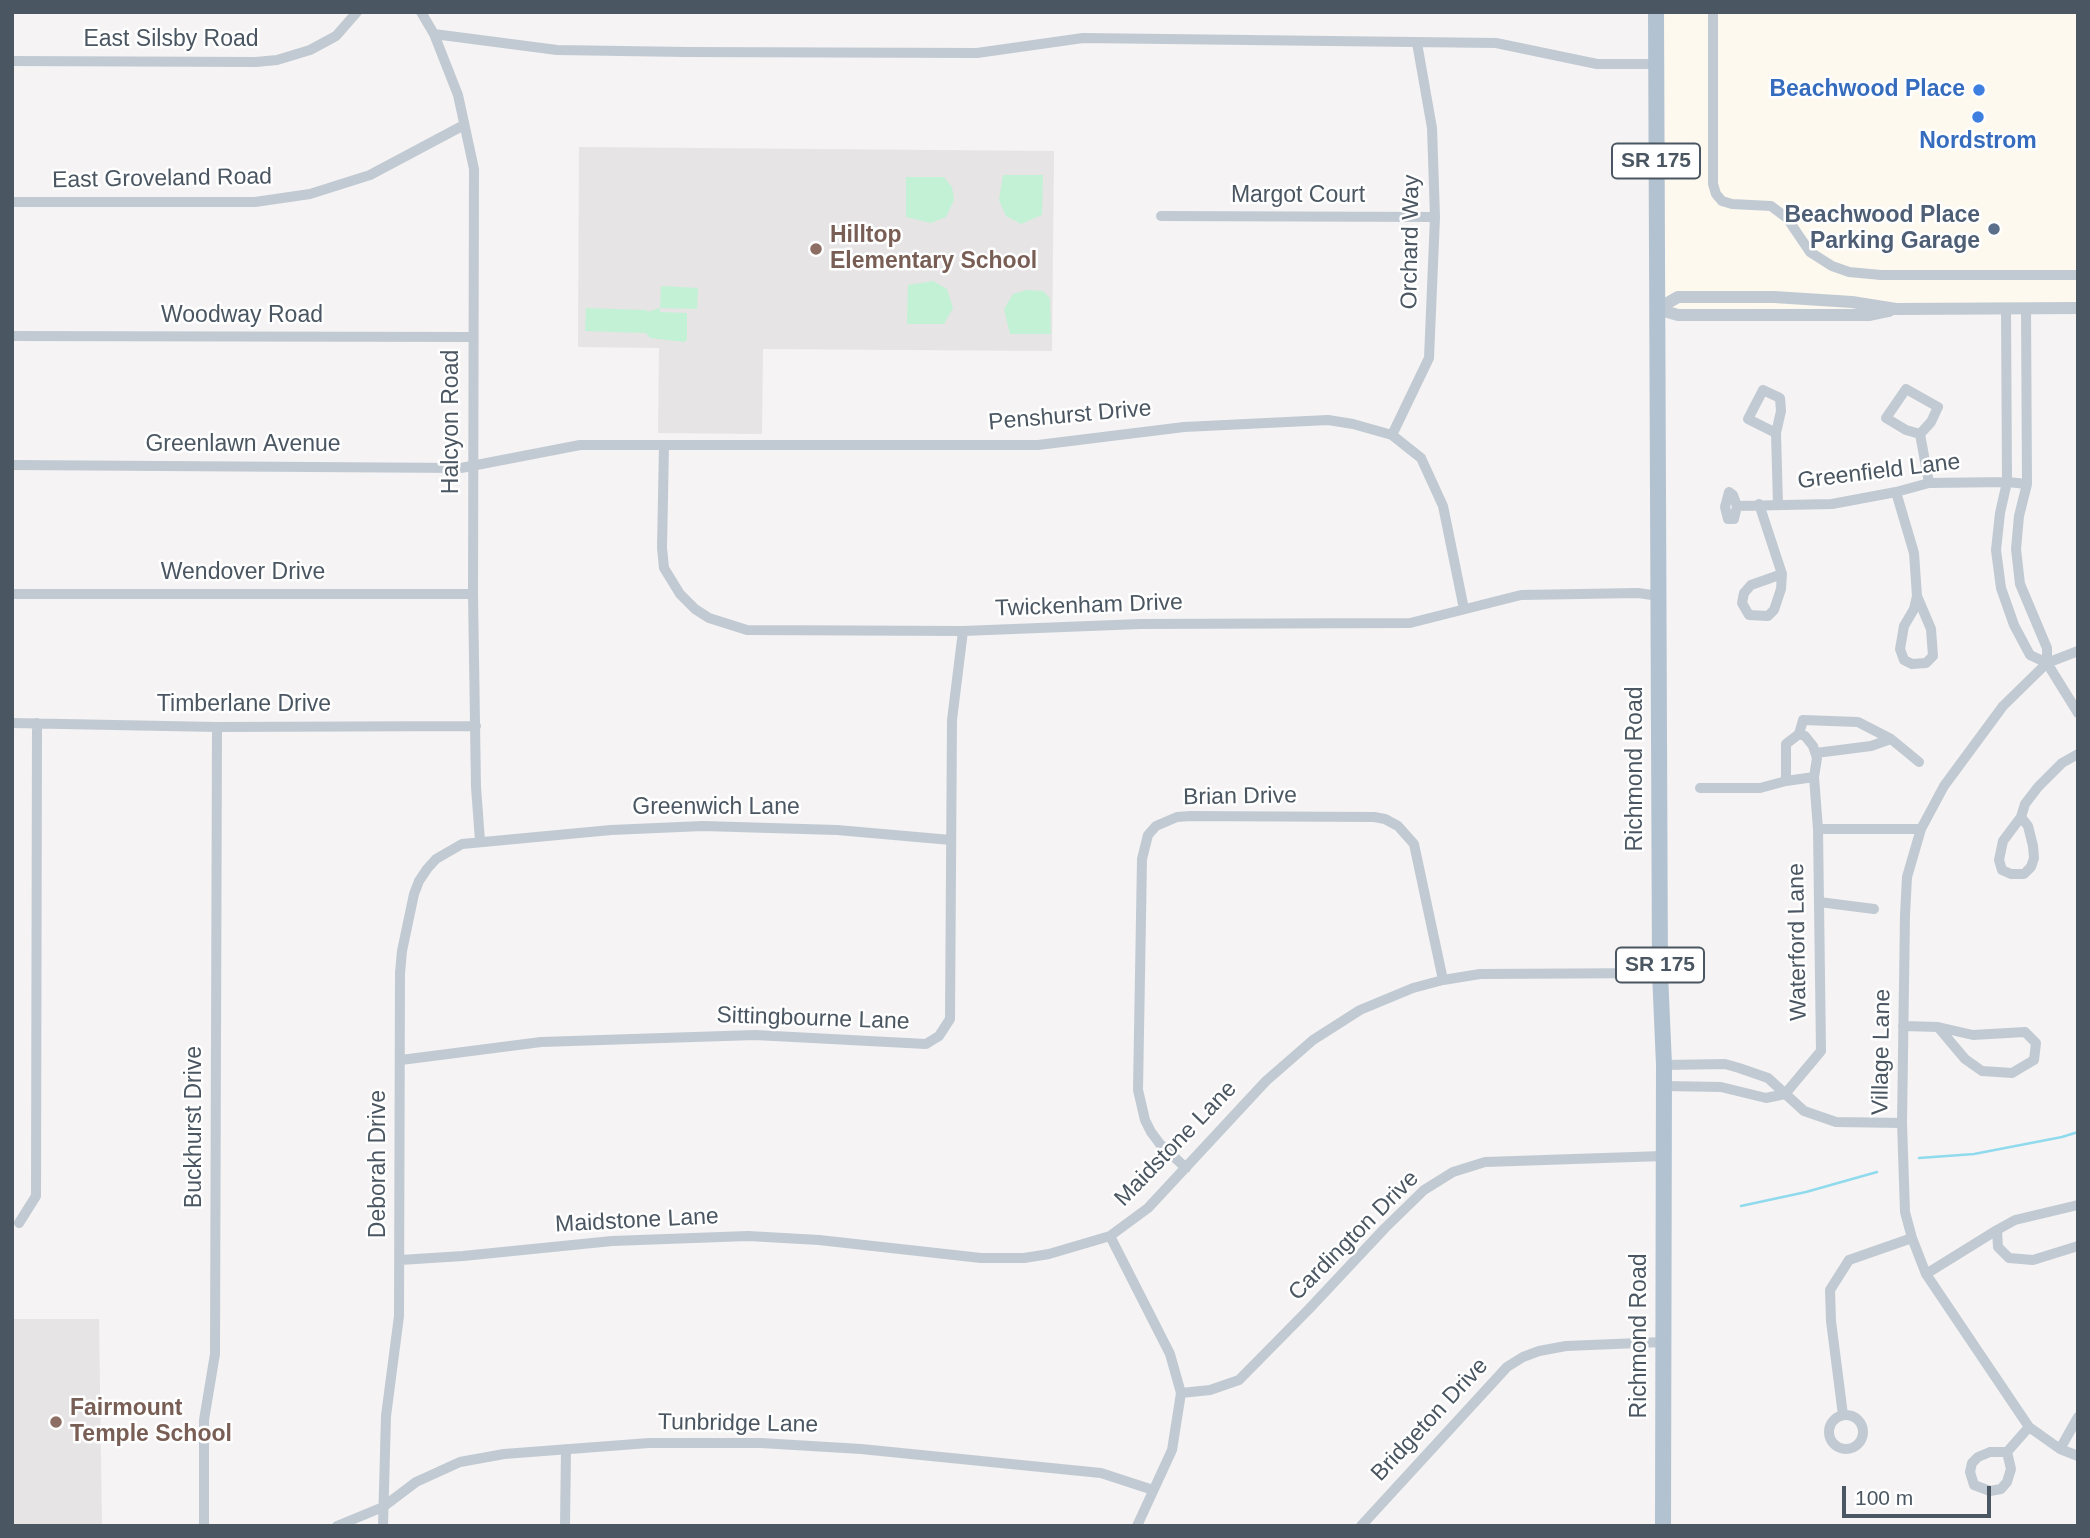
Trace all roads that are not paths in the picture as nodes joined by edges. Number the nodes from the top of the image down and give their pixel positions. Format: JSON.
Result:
{"nodes":[{"id":1,"x":357,"y":12,"type":"edge"},
{"id":2,"x":421,"y":12,"type":"edge"},
{"id":3,"x":1656,"y":12,"type":"edge"},
{"id":4,"x":1713,"y":12,"type":"edge"},
{"id":5,"x":434,"y":34,"type":"junction"},
{"id":6,"x":1417,"y":43,"type":"junction"},
{"id":7,"x":12,"y":61,"type":"edge"},
{"id":8,"x":1656,"y":64,"type":"junction"},
{"id":9,"x":464,"y":125,"type":"junction"},
{"id":10,"x":12,"y":202,"type":"edge"},
{"id":11,"x":1161,"y":216,"type":"dead end"},
{"id":12,"x":1435,"y":217,"type":"junction"},
{"id":13,"x":2078,"y":275,"type":"edge"},
{"id":14,"x":2006,"y":308,"type":"junction"},
{"id":15,"x":2026,"y":308,"type":"junction"},
{"id":16,"x":2078,"y":308,"type":"edge"},
{"id":17,"x":1657,"y":309,"type":"junction"},
{"id":18,"x":12,"y":336,"type":"edge"},
{"id":19,"x":472,"y":337,"type":"junction"},
{"id":20,"x":1776,"y":433,"type":"dead end"},
{"id":21,"x":1920,"y":434,"type":"junction"},
{"id":22,"x":1392,"y":435,"type":"junction"},
{"id":23,"x":664,"y":445,"type":"junction"},
{"id":24,"x":12,"y":465,"type":"edge"},
{"id":25,"x":473,"y":466,"type":"junction"},
{"id":26,"x":2007,"y":482,"type":"junction"},
{"id":27,"x":1929,"y":483,"type":"junction"},
{"id":28,"x":2027,"y":484,"type":"junction"},
{"id":29,"x":1896,"y":492,"type":"junction"},
{"id":30,"x":1759,"y":504,"type":"junction"},
{"id":31,"x":1778,"y":505,"type":"junction"},
{"id":32,"x":1737,"y":506,"type":"dead end"},
{"id":33,"x":1782,"y":575,"type":"junction"},
{"id":34,"x":12,"y":594,"type":"edge"},
{"id":35,"x":474,"y":594,"type":"junction"},
{"id":36,"x":1659,"y":596,"type":"junction"},
{"id":37,"x":1917,"y":596,"type":"junction"},
{"id":38,"x":1464,"y":609,"type":"junction"},
{"id":39,"x":963,"y":631,"type":"junction"},
{"id":40,"x":2078,"y":651,"type":"edge"},
{"id":41,"x":2047,"y":663,"type":"junction"},
{"id":42,"x":2078,"y":713,"type":"edge"},
{"id":43,"x":12,"y":723,"type":"edge"},
{"id":44,"x":37,"y":723,"type":"junction"},
{"id":45,"x":476,"y":726,"type":"junction"},
{"id":46,"x":217,"y":727,"type":"junction"},
{"id":47,"x":1799,"y":734,"type":"junction"},
{"id":48,"x":1891,"y":739,"type":"junction"},
{"id":49,"x":1816,"y":753,"type":"junction"},
{"id":50,"x":2078,"y":754,"type":"edge"},
{"id":51,"x":1919,"y":762,"type":"dead end"},
{"id":52,"x":1814,"y":777,"type":"junction"},
{"id":53,"x":1786,"y":781,"type":"junction"},
{"id":54,"x":1700,"y":788,"type":"dead end"},
{"id":55,"x":2021,"y":817,"type":"junction"},
{"id":56,"x":1818,"y":828,"type":"junction"},
{"id":57,"x":1921,"y":829,"type":"junction"},
{"id":58,"x":951,"y":840,"type":"junction"},
{"id":59,"x":480,"y":841,"type":"junction"},
{"id":60,"x":1819,"y":902,"type":"junction"},
{"id":61,"x":1874,"y":909,"type":"dead end"},
{"id":62,"x":1660,"y":973,"type":"junction"},
{"id":63,"x":1443,"y":980,"type":"junction"},
{"id":64,"x":1903,"y":1026,"type":"junction"},
{"id":65,"x":1938,"y":1027,"type":"junction"},
{"id":66,"x":401,"y":1060,"type":"junction"},
{"id":67,"x":1664,"y":1065,"type":"junction"},
{"id":68,"x":1664,"y":1086,"type":"junction"},
{"id":69,"x":1785,"y":1094,"type":"junction"},
{"id":70,"x":1902,"y":1123,"type":"junction"},
{"id":71,"x":1662,"y":1156,"type":"junction"},
{"id":72,"x":1186,"y":1168,"type":"junction"},
{"id":73,"x":2078,"y":1205,"type":"edge"},
{"id":74,"x":19,"y":1223,"type":"dead end"},
{"id":75,"x":1997,"y":1230,"type":"junction"},
{"id":76,"x":1110,"y":1237,"type":"junction"},
{"id":77,"x":1912,"y":1238,"type":"junction"},
{"id":78,"x":2078,"y":1246,"type":"edge"},
{"id":79,"x":400,"y":1260,"type":"junction"},
{"id":80,"x":1926,"y":1274,"type":"junction"},
{"id":81,"x":1663,"y":1342,"type":"junction"},
{"id":82,"x":1181,"y":1393,"type":"junction"},
{"id":83,"x":1843,"y":1415,"type":"dead end"},
{"id":84,"x":2078,"y":1418,"type":"edge"},
{"id":85,"x":2029,"y":1427,"type":"junction"},
{"id":86,"x":566,"y":1449,"type":"junction"},
{"id":87,"x":2060,"y":1449,"type":"junction"},
{"id":88,"x":2007,"y":1452,"type":"dead end"},
{"id":89,"x":2078,"y":1456,"type":"edge"},
{"id":90,"x":1153,"y":1490,"type":"junction"},
{"id":91,"x":383,"y":1507,"type":"junction"},
{"id":92,"x":204,"y":1526,"type":"edge"},
{"id":93,"x":337,"y":1526,"type":"edge"},
{"id":94,"x":383,"y":1526,"type":"edge"},
{"id":95,"x":565,"y":1526,"type":"edge"},
{"id":96,"x":1137,"y":1526,"type":"edge"},
{"id":97,"x":1362,"y":1526,"type":"edge"},
{"id":98,"x":1663,"y":1526,"type":"edge"}],
"edges":[{"from":1,"to":7,"type":"street","name":"East Silsby Road"},
{"from":2,"to":5,"type":"street","name":"Halcyon Road"},
{"from":3,"to":8,"type":"main road","name":"Richmond Road","number":"SR 175"},
{"from":4,"to":13,"type":"street"},
{"from":5,"to":6,"type":"street"},
{"from":5,"to":9,"type":"street","name":"Halcyon Road"},
{"from":6,"to":8,"type":"street"},
{"from":6,"to":12,"type":"street","name":"Orchard Way"},
{"from":8,"to":17,"type":"main road","name":"Richmond Road","number":"SR 175"},
{"from":9,"to":10,"type":"street","name":"East Groveland Road"},
{"from":9,"to":19,"type":"street","name":"Halcyon Road"},
{"from":11,"to":12,"type":"street","name":"Margot Court"},
{"from":12,"to":22,"type":"street","name":"Orchard Way"},
{"from":14,"to":15,"type":"street"},
{"from":14,"to":17,"type":"street"},
{"from":14,"to":26,"type":"street"},
{"from":15,"to":16,"type":"street"},
{"from":15,"to":28,"type":"street"},
{"from":17,"to":36,"type":"main road","name":"Richmond Road","number":"SR 175"},
{"from":18,"to":19,"type":"street","name":"Woodway Road"},
{"from":19,"to":25,"type":"street","name":"Halcyon Road"},
{"from":20,"to":31,"type":"street"},
{"from":21,"to":21,"type":"street"},
{"from":21,"to":27,"type":"street"},
{"from":22,"to":23,"type":"street","name":"Penshurst Drive"},
{"from":22,"to":38,"type":"street","name":"Penshurst Drive"},
{"from":23,"to":25,"type":"street","name":"Penshurst Drive"},
{"from":23,"to":39,"type":"street","name":"Twickenham Drive"},
{"from":24,"to":25,"type":"street","name":"Greenlawn Avenue"},
{"from":25,"to":35,"type":"street","name":"Halcyon Road"},
{"from":26,"to":27,"type":"street","name":"Greenfield Lane"},
{"from":26,"to":28,"type":"street","name":"Greenfield Lane"},
{"from":26,"to":41,"type":"street"},
{"from":27,"to":29,"type":"street","name":"Greenfield Lane"},
{"from":28,"to":41,"type":"street"},
{"from":29,"to":31,"type":"street","name":"Greenfield Lane"},
{"from":29,"to":37,"type":"street"},
{"from":30,"to":31,"type":"street","name":"Greenfield Lane"},
{"from":30,"to":32,"type":"street","name":"Greenfield Lane"},
{"from":30,"to":33,"type":"street"},
{"from":33,"to":33,"type":"street"},
{"from":34,"to":35,"type":"street","name":"Wendover Drive"},
{"from":35,"to":45,"type":"street","name":"Halcyon Road"},
{"from":36,"to":38,"type":"street","name":"Twickenham Drive"},
{"from":36,"to":62,"type":"main road","name":"Richmond Road","number":"SR 175"},
{"from":37,"to":37,"type":"street"},
{"from":38,"to":39,"type":"street","name":"Twickenham Drive"},
{"from":39,"to":58,"type":"street","name":"Sittingbourne Lane"},
{"from":40,"to":41,"type":"street","name":"Village Lane"},
{"from":41,"to":42,"type":"street"},
{"from":41,"to":57,"type":"street","name":"Village Lane"},
{"from":43,"to":44,"type":"street","name":"Timberlane Drive"},
{"from":44,"to":46,"type":"street","name":"Timberlane Drive"},
{"from":44,"to":74,"type":"street"},
{"from":45,"to":46,"type":"street","name":"Timberlane Drive"},
{"from":45,"to":59,"type":"street","name":"Halcyon Road"},
{"from":46,"to":92,"type":"street","name":"Buckhurst Drive"},
{"from":47,"to":48,"type":"street"},
{"from":47,"to":49,"type":"street"},
{"from":47,"to":53,"type":"street"},
{"from":48,"to":49,"type":"street"},
{"from":48,"to":51,"type":"street"},
{"from":49,"to":52,"type":"street","name":"Waterford Lane"},
{"from":50,"to":55,"type":"street"},
{"from":52,"to":53,"type":"street"},
{"from":52,"to":56,"type":"street","name":"Waterford Lane"},
{"from":53,"to":54,"type":"street"},
{"from":55,"to":55,"type":"street"},
{"from":56,"to":57,"type":"street"},
{"from":56,"to":60,"type":"street","name":"Waterford Lane"},
{"from":57,"to":64,"type":"street","name":"Village Lane"},
{"from":58,"to":59,"type":"street","name":"Greenwich Lane"},
{"from":58,"to":66,"type":"street","name":"Sittingbourne Lane"},
{"from":59,"to":66,"type":"street","name":"Deborah Drive"},
{"from":60,"to":61,"type":"street"},
{"from":60,"to":69,"type":"street","name":"Waterford Lane"},
{"from":62,"to":63,"type":"street","name":"Maidstone Lane"},
{"from":62,"to":67,"type":"main road","name":"Richmond Road","number":"SR 175"},
{"from":63,"to":72,"type":"street","name":"Maidstone Lane"},
{"from":63,"to":72,"type":"street","name":"Brian Drive"},
{"from":64,"to":65,"type":"street"},
{"from":64,"to":70,"type":"street","name":"Village Lane"},
{"from":65,"to":65,"type":"street"},
{"from":66,"to":79,"type":"street","name":"Deborah Drive"},
{"from":67,"to":68,"type":"main road","name":"Richmond Road","number":"SR 175"},
{"from":67,"to":69,"type":"street"},
{"from":68,"to":69,"type":"street"},
{"from":68,"to":71,"type":"main road","name":"Richmond Road","number":"SR 175"},
{"from":69,"to":70,"type":"street"},
{"from":70,"to":77,"type":"street","name":"Village Lane"},
{"from":71,"to":81,"type":"main road","name":"Richmond Road","number":"SR 175"},
{"from":71,"to":82,"type":"street","name":"Cardington Drive"},
{"from":72,"to":76,"type":"street","name":"Maidstone Lane"},
{"from":73,"to":75,"type":"street"},
{"from":75,"to":78,"type":"street"},
{"from":75,"to":80,"type":"street"},
{"from":76,"to":79,"type":"street","name":"Maidstone Lane"},
{"from":76,"to":82,"type":"street"},
{"from":77,"to":80,"type":"street","name":"Village Lane"},
{"from":77,"to":83,"type":"street"},
{"from":79,"to":91,"type":"street","name":"Deborah Drive"},
{"from":80,"to":85,"type":"street","name":"Village Lane"},
{"from":81,"to":97,"type":"street","name":"Bridgeton Drive"},
{"from":81,"to":98,"type":"main road","name":"Richmond Road","number":"SR 175"},
{"from":82,"to":90,"type":"street"},
{"from":84,"to":87,"type":"street"},
{"from":85,"to":87,"type":"street","name":"Village Lane"},
{"from":85,"to":88,"type":"street"},
{"from":86,"to":90,"type":"street","name":"Tunbridge Lane"},
{"from":86,"to":91,"type":"street","name":"Tunbridge Lane"},
{"from":86,"to":95,"type":"street"},
{"from":87,"to":89,"type":"street","name":"Village Lane"},
{"from":90,"to":96,"type":"street"},
{"from":91,"to":93,"type":"street","name":"Tunbridge Lane"},
{"from":91,"to":94,"type":"street","name":"Deborah Drive"}]}
